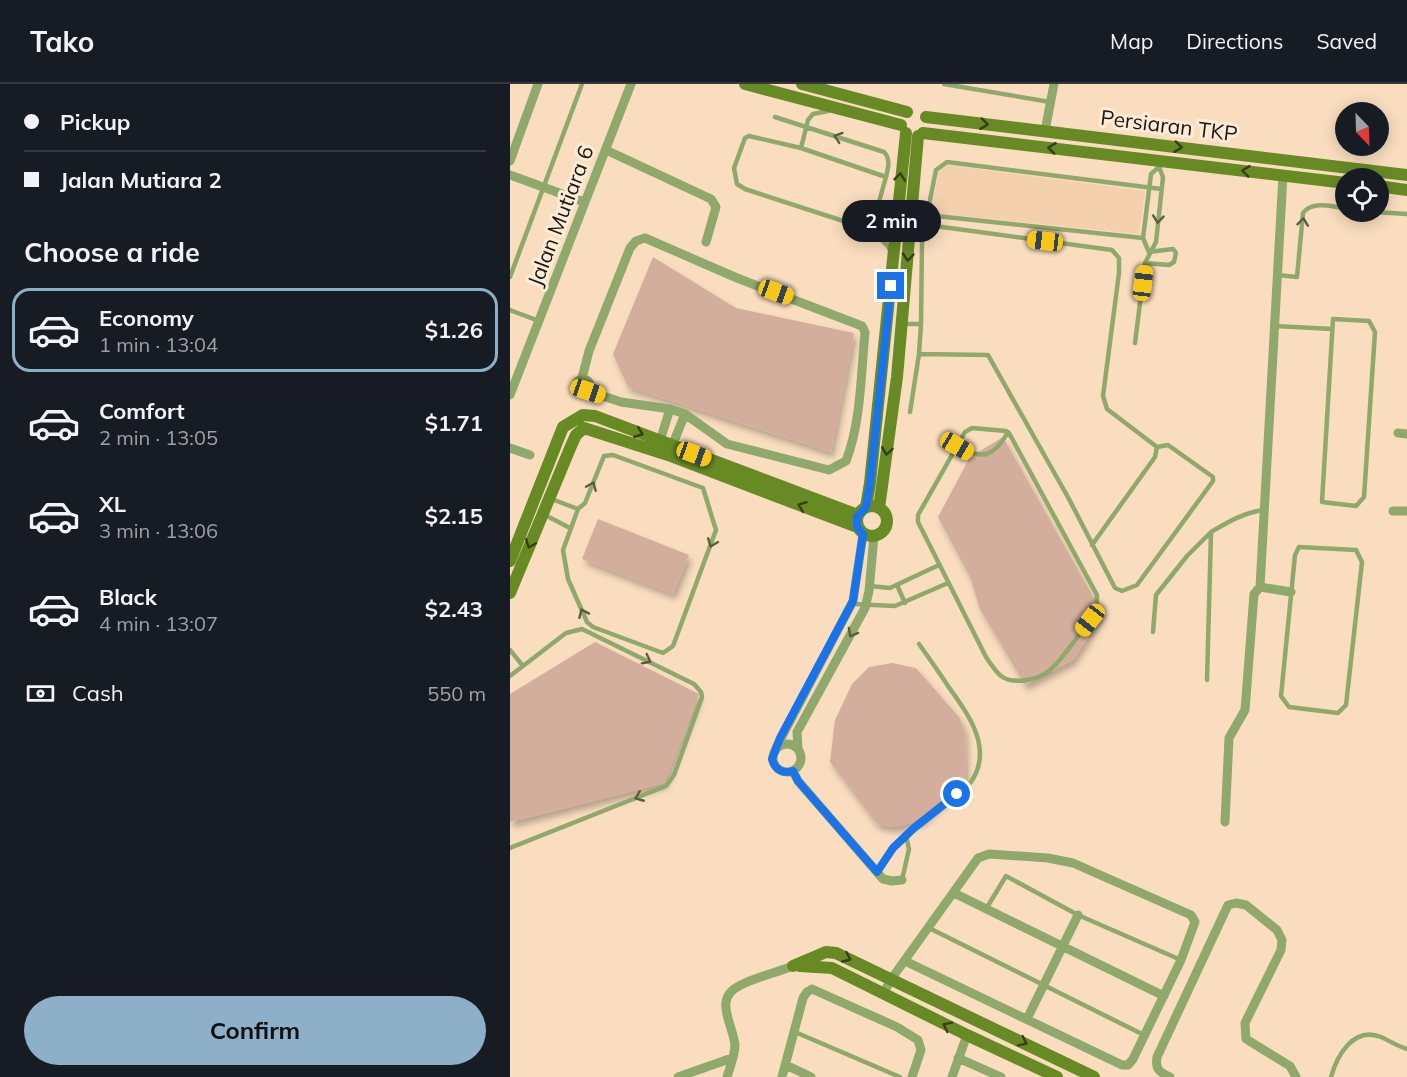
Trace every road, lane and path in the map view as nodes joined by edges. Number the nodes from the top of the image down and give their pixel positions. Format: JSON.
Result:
{"nodes":[{"id":1,"x":537,"y":84,"type":"edge"},
{"id":2,"x":582,"y":84,"type":"edge"},
{"id":3,"x":631,"y":84,"type":"edge"},
{"id":4,"x":745,"y":84,"type":"edge"},
{"id":5,"x":802,"y":84,"type":"edge"},
{"id":6,"x":944,"y":84,"type":"edge"},
{"id":7,"x":1054,"y":84,"type":"edge"},
{"id":8,"x":824,"y":89,"type":"junction"},
{"id":9,"x":1050,"y":102,"type":"junction"},
{"id":10,"x":819,"y":104,"type":"junction"},
{"id":11,"x":849,"y":111,"type":"junction"},
{"id":12,"x":907,"y":112,"type":"junction"},
{"id":13,"x":775,"y":117,"type":"dead end"},
{"id":14,"x":926,"y":117,"type":"junction"},
{"id":15,"x":806,"y":127,"type":"junction"},
{"id":16,"x":912,"y":131,"type":"junction"},
{"id":17,"x":1045,"y":131,"type":"junction"},
{"id":18,"x":801,"y":148,"type":"junction"},
{"id":19,"x":606,"y":150,"type":"junction"},
{"id":20,"x":510,"y":161,"type":"edge"},
{"id":21,"x":1159,"y":164,"type":"junction"},
{"id":22,"x":510,"y":175,"type":"edge"},
{"id":23,"x":1283,"y":175,"type":"junction"},
{"id":24,"x":1407,"y":175,"type":"edge"},
{"id":25,"x":886,"y":177,"type":"junction"},
{"id":26,"x":1335,"y":182,"type":"edge"},
{"id":27,"x":543,"y":186,"type":"junction"},
{"id":28,"x":1149,"y":188,"type":"junction"},
{"id":29,"x":1389,"y":188,"type":"edge"},
{"id":30,"x":1161,"y":189,"type":"junction"},
{"id":31,"x":1407,"y":190,"type":"edge"},
{"id":32,"x":584,"y":202,"type":"junction"},
{"id":33,"x":1335,"y":207,"type":"edge"},
{"id":34,"x":897,"y":211,"type":"junction"},
{"id":35,"x":1389,"y":213,"type":"edge"},
{"id":36,"x":911,"y":214,"type":"junction"},
{"id":37,"x":1407,"y":214,"type":"edge"},
{"id":38,"x":927,"y":215,"type":"junction"},
{"id":39,"x":870,"y":230,"type":"junction"},
{"id":40,"x":1143,"y":238,"type":"junction"},
{"id":41,"x":706,"y":242,"type":"dead end"},
{"id":42,"x":1149,"y":252,"type":"junction"},
{"id":43,"x":1145,"y":263,"type":"junction"},
{"id":44,"x":893,"y":265,"type":"junction"},
{"id":45,"x":1277,"y":275,"type":"junction"},
{"id":46,"x":510,"y":277,"type":"edge"},
{"id":47,"x":510,"y":310,"type":"edge"},
{"id":48,"x":539,"y":321,"type":"junction"},
{"id":49,"x":901,"y":324,"type":"junction"},
{"id":50,"x":921,"y":324,"type":"junction"},
{"id":51,"x":1274,"y":326,"type":"junction"},
{"id":52,"x":1332,"y":329,"type":"junction"},
{"id":53,"x":1135,"y":343,"type":"dead end"},
{"id":54,"x":919,"y":354,"type":"junction"},
{"id":55,"x":510,"y":395,"type":"edge"},
{"id":56,"x":670,"y":409,"type":"junction"},
{"id":57,"x":910,"y":412,"type":"dead end"},
{"id":58,"x":685,"y":414,"type":"junction"},
{"id":59,"x":1008,"y":432,"type":"junction"},
{"id":60,"x":957,"y":446,"type":"junction"},
{"id":61,"x":1157,"y":447,"type":"junction"},
{"id":62,"x":510,"y":448,"type":"edge"},
{"id":63,"x":664,"y":449,"type":"junction"},
{"id":64,"x":530,"y":455,"type":"dead end"},
{"id":65,"x":549,"y":498,"type":"junction"},
{"id":66,"x":879,"y":508,"type":"junction"},
{"id":67,"x":578,"y":509,"type":"junction"},
{"id":68,"x":1263,"y":510,"type":"junction"},
{"id":69,"x":1393,"y":511,"type":"dead end"},
{"id":70,"x":1407,"y":511,"type":"edge"},
{"id":71,"x":543,"y":514,"type":"junction"},
{"id":72,"x":863,"y":524,"type":"junction"},
{"id":73,"x":570,"y":528,"type":"junction"},
{"id":74,"x":1211,"y":532,"type":"junction"},
{"id":75,"x":1092,"y":545,"type":"junction"},
{"id":76,"x":510,"y":561,"type":"edge"},
{"id":77,"x":939,"y":565,"type":"junction"},
{"id":78,"x":948,"y":583,"type":"junction"},
{"id":79,"x":897,"y":585,"type":"junction"},
{"id":80,"x":870,"y":586,"type":"junction"},
{"id":81,"x":1260,"y":587,"type":"junction"},
{"id":82,"x":1291,"y":592,"type":"junction"},
{"id":83,"x":510,"y":593,"type":"edge"},
{"id":84,"x":905,"y":603,"type":"junction"},
{"id":85,"x":852,"y":604,"type":"junction"},
{"id":86,"x":866,"y":604,"type":"junction"},
{"id":87,"x":1153,"y":632,"type":"dead end"},
{"id":88,"x":919,"y":644,"type":"dead end"},
{"id":89,"x":510,"y":650,"type":"edge"},
{"id":90,"x":524,"y":666,"type":"junction"},
{"id":91,"x":510,"y":676,"type":"edge"},
{"id":92,"x":1208,"y":680,"type":"dead end"},
{"id":93,"x":776,"y":748,"type":"junction"},
{"id":94,"x":798,"y":748,"type":"junction"},
{"id":95,"x":793,"y":771,"type":"junction"},
{"id":96,"x":1225,"y":822,"type":"dead end"},
{"id":97,"x":906,"y":836,"type":"junction"},
{"id":98,"x":510,"y":848,"type":"edge"},
{"id":99,"x":877,"y":872,"type":"junction"},
{"id":100,"x":902,"y":880,"type":"joint"},
{"id":101,"x":954,"y":893,"type":"junction"},
{"id":102,"x":986,"y":909,"type":"junction"},
{"id":103,"x":1078,"y":915,"type":"junction"},
{"id":104,"x":929,"y":928,"type":"junction"},
{"id":105,"x":1063,"y":947,"type":"junction"},
{"id":106,"x":905,"y":960,"type":"junction"},
{"id":107,"x":1181,"y":960,"type":"junction"},
{"id":108,"x":793,"y":966,"type":"junction"},
{"id":109,"x":892,"y":978,"type":"junction"},
{"id":110,"x":1044,"y":986,"type":"junction"},
{"id":111,"x":883,"y":994,"type":"junction"},
{"id":112,"x":1164,"y":996,"type":"junction"},
{"id":113,"x":1027,"y":1019,"type":"junction"},
{"id":114,"x":795,"y":1031,"type":"junction"},
{"id":115,"x":967,"y":1035,"type":"junction"},
{"id":116,"x":1144,"y":1035,"type":"junction"},
{"id":117,"x":1407,"y":1049,"type":"edge"},
{"id":118,"x":732,"y":1058,"type":"junction"},
{"id":119,"x":958,"y":1058,"type":"junction"},
{"id":120,"x":786,"y":1065,"type":"junction"},
{"id":121,"x":678,"y":1077,"type":"edge"},
{"id":122,"x":727,"y":1077,"type":"edge"},
{"id":123,"x":782,"y":1077,"type":"edge"},
{"id":124,"x":811,"y":1077,"type":"edge"},
{"id":125,"x":900,"y":1077,"type":"edge"},
{"id":126,"x":912,"y":1077,"type":"edge"},
{"id":127,"x":952,"y":1077,"type":"edge"},
{"id":128,"x":1001,"y":1077,"type":"edge"},
{"id":129,"x":1058,"y":1077,"type":"edge"},
{"id":130,"x":1094,"y":1077,"type":"edge"},
{"id":131,"x":1170,"y":1077,"type":"edge"},
{"id":132,"x":1296,"y":1077,"type":"edge"},
{"id":133,"x":1331,"y":1077,"type":"edge"}],
"edges":[{"from":1,"to":20,"type":"street"},
{"from":2,"to":27,"type":"lane"},
{"from":3,"to":19,"type":"street","name":"Jalan Mutiara 6"},
{"from":4,"to":10,"type":"street","name":"Persiaran TKP"},
{"from":5,"to":8,"type":"street"},
{"from":6,"to":9,"type":"lane"},
{"from":7,"to":9,"type":"street"},
{"from":8,"to":10,"type":"street"},
{"from":8,"to":12,"type":"street"},
{"from":9,"to":17,"type":"street"},
{"from":10,"to":11,"type":"street","name":"Persiaran TKP"},
{"from":11,"to":15,"type":"lane"},
{"from":11,"to":16,"type":"street","name":"Persiaran TKP"},
{"from":12,"to":14,"type":"street","name":"Persiaran TKP"},
{"from":12,"to":16,"type":"street"},
{"from":13,"to":15,"type":"lane"},
{"from":14,"to":16,"type":"street"},
{"from":14,"to":17,"type":"street","name":"Persiaran TKP","one_way":true},
{"from":15,"to":18,"type":"lane"},
{"from":25,"to":15,"type":"lane","one_way":true},
{"from":21,"to":16,"type":"street","name":"Persiaran TKP","one_way":true},
{"from":34,"to":16,"type":"street","one_way":true},
{"from":16,"to":36,"type":"street"},
{"from":17,"to":24,"type":"street","name":"Persiaran TKP","one_way":true},
{"from":18,"to":25,"type":"lane"},
{"from":18,"to":39,"type":"lane"},
{"from":19,"to":32,"type":"street","name":"Jalan Mutiara 6"},
{"from":19,"to":41,"type":"street"},
{"from":23,"to":21,"type":"street","name":"Persiaran TKP","one_way":true},
{"from":21,"to":28,"type":"lane"},
{"from":21,"to":30,"type":"lane"},
{"from":22,"to":27,"type":"street"},
{"from":23,"to":26,"type":"street","name":"Persiaran TKP"},
{"from":23,"to":45,"type":"street"},
{"from":25,"to":39,"type":"lane"},
{"from":27,"to":32,"type":"street"},
{"from":27,"to":46,"type":"lane"},
{"from":28,"to":30,"type":"lane"},
{"from":28,"to":38,"type":"lane"},
{"from":28,"to":40,"type":"lane"},
{"from":29,"to":31,"type":"street"},
{"from":30,"to":42,"type":"lane","one_way":true},
{"from":32,"to":48,"type":"street","name":"Jalan Mutiara 6"},
{"from":45,"to":33,"type":"lane","one_way":true},
{"from":34,"to":39,"type":"lane"},
{"from":34,"to":44,"type":"street"},
{"from":35,"to":37,"type":"lane"},
{"from":36,"to":38,"type":"street"},
{"from":36,"to":49,"type":"street","one_way":true},
{"from":38,"to":40,"type":"lane"},
{"from":39,"to":44,"type":"lane"},
{"from":40,"to":42,"type":"lane"},
{"from":42,"to":43,"type":"lane"},
{"from":42,"to":43,"type":"lane"},
{"from":43,"to":53,"type":"lane"},
{"from":44,"to":72,"type":"street"},
{"from":45,"to":51,"type":"street"},
{"from":47,"to":48,"type":"lane"},
{"from":48,"to":55,"type":"street","name":"Jalan Mutiara 6"},
{"from":49,"to":50,"type":"lane"},
{"from":49,"to":66,"type":"street","one_way":true},
{"from":50,"to":54,"type":"lane"},
{"from":50,"to":61,"type":"lane"},
{"from":51,"to":52,"type":"lane"},
{"from":51,"to":68,"type":"street"},
{"from":52,"to":52,"type":"lane"},
{"from":54,"to":57,"type":"lane"},
{"from":54,"to":75,"type":"lane"},
{"from":56,"to":58,"type":"street"},
{"from":56,"to":58,"type":"street"},
{"from":56,"to":63,"type":"street"},
{"from":58,"to":63,"type":"street"},
{"from":59,"to":60,"type":"lane"},
{"from":59,"to":60,"type":"lane"},
{"from":59,"to":78,"type":"lane"},
{"from":60,"to":77,"type":"lane"},
{"from":61,"to":75,"type":"lane"},
{"from":61,"to":75,"type":"lane"},
{"from":62,"to":64,"type":"street"},
{"from":63,"to":65,"type":"street"},
{"from":63,"to":72,"type":"street"},
{"from":76,"to":63,"type":"street","one_way":true},
{"from":65,"to":67,"type":"lane"},
{"from":65,"to":71,"type":"street"},
{"from":66,"to":72,"type":"street"},
{"from":66,"to":72,"type":"street"},
{"from":67,"to":73,"type":"lane"},
{"from":67,"to":73,"type":"lane","one_way":true},
{"from":68,"to":74,"type":"lane"},
{"from":68,"to":81,"type":"street"},
{"from":69,"to":70,"type":"street"},
{"from":71,"to":73,"type":"lane"},
{"from":71,"to":83,"type":"street","one_way":true},
{"from":72,"to":80,"type":"street"},
{"from":72,"to":85,"type":"street"},
{"from":74,"to":87,"type":"lane"},
{"from":74,"to":92,"type":"lane"},
{"from":77,"to":78,"type":"lane"},
{"from":77,"to":79,"type":"lane"},
{"from":78,"to":84,"type":"lane"},
{"from":79,"to":80,"type":"lane"},
{"from":79,"to":84,"type":"lane"},
{"from":80,"to":86,"type":"street"},
{"from":81,"to":82,"type":"street"},
{"from":81,"to":96,"type":"street"},
{"from":82,"to":82,"type":"lane"},
{"from":84,"to":86,"type":"lane"},
{"from":85,"to":86,"type":"lane"},
{"from":85,"to":93,"type":"street"},
{"from":86,"to":94,"type":"street","one_way":true},
{"from":88,"to":97,"type":"lane"},
{"from":89,"to":90,"type":"lane"},
{"from":90,"to":91,"type":"lane"},
{"from":90,"to":98,"type":"lane","one_way":true},
{"from":93,"to":94,"type":"street"},
{"from":93,"to":95,"type":"street"},
{"from":94,"to":95,"type":"street"},
{"from":95,"to":99,"type":"street"},
{"from":97,"to":99,"type":"lane"},
{"from":97,"to":100,"type":"lane"},
{"from":99,"to":100,"type":"street"},
{"from":101,"to":102,"type":"street"},
{"from":101,"to":104,"type":"street"},
{"from":101,"to":107,"type":"street"},
{"from":102,"to":103,"type":"lane"},
{"from":102,"to":105,"type":"street"},
{"from":103,"to":105,"type":"street"},
{"from":103,"to":107,"type":"lane"},
{"from":104,"to":106,"type":"street"},
{"from":104,"to":110,"type":"lane"},
{"from":105,"to":110,"type":"street"},
{"from":105,"to":112,"type":"street"},
{"from":106,"to":109,"type":"street"},
{"from":106,"to":113,"type":"street"},
{"from":107,"to":112,"type":"street"},
{"from":108,"to":109,"type":"street","one_way":true},
{"from":108,"to":111,"type":"street"},
{"from":108,"to":118,"type":"street"},
{"from":109,"to":111,"type":"street"},
{"from":109,"to":130,"type":"street","one_way":true},
{"from":110,"to":113,"type":"street"},
{"from":110,"to":116,"type":"lane"},
{"from":115,"to":111,"type":"street","one_way":true},
{"from":112,"to":116,"type":"street"},
{"from":113,"to":116,"type":"street"},
{"from":114,"to":120,"type":"street"},
{"from":114,"to":125,"type":"lane"},
{"from":114,"to":126,"type":"street"},
{"from":115,"to":119,"type":"street"},
{"from":115,"to":129,"type":"street"},
{"from":117,"to":133,"type":"lane"},
{"from":118,"to":121,"type":"street"},
{"from":118,"to":122,"type":"street"},
{"from":119,"to":127,"type":"street"},
{"from":119,"to":128,"type":"street"},
{"from":120,"to":123,"type":"street"},
{"from":120,"to":124,"type":"street"},
{"from":131,"to":132,"type":"street"}]}
